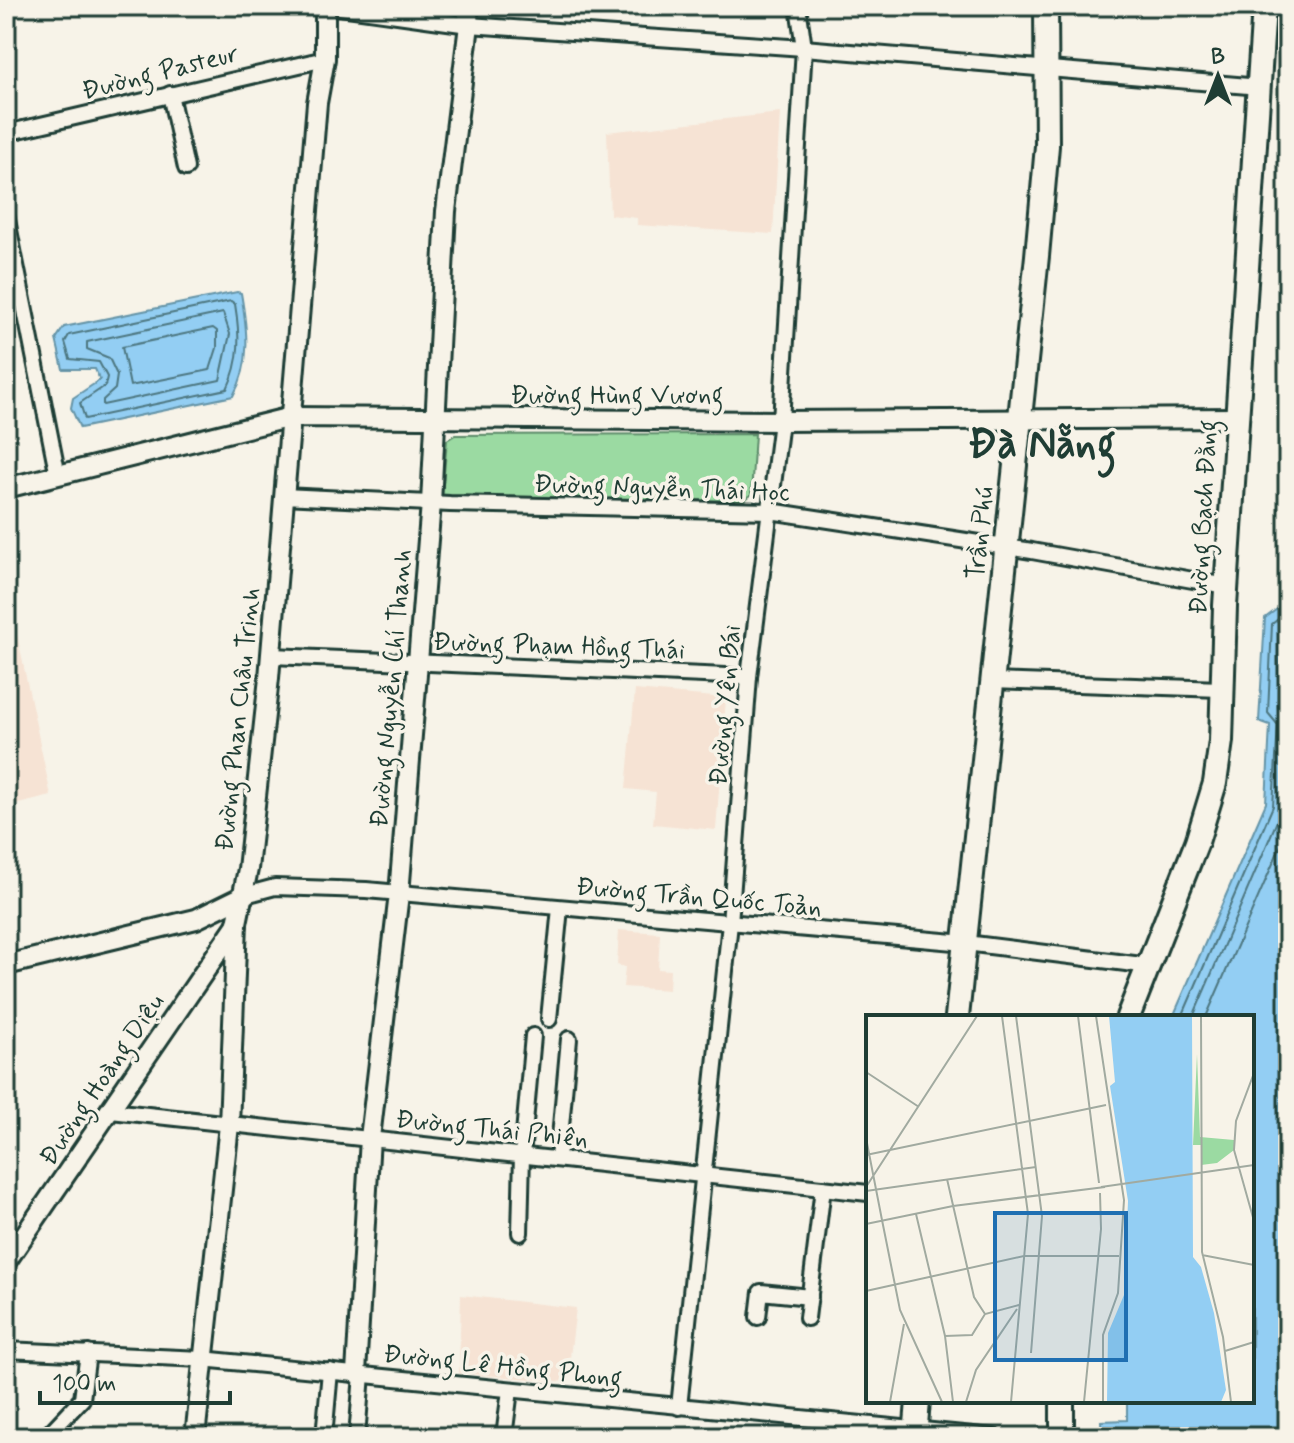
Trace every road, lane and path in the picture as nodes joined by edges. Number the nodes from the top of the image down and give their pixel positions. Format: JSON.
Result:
{"nodes":[{"id":1,"x":325,"y":6,"type":"edge"},
{"id":2,"x":333,"y":6,"type":"edge"},
{"id":3,"x":798,"y":6,"type":"edge"},
{"id":4,"x":1037,"y":6,"type":"edge"},
{"id":5,"x":1046,"y":6,"type":"edge"},
{"id":6,"x":1056,"y":6,"type":"edge"},
{"id":7,"x":1264,"y":6,"type":"edge"},
{"id":8,"x":468,"y":15,"type":"edge"},
{"id":9,"x":1047,"y":43,"type":"junction"},
{"id":10,"x":804,"y":48,"type":"junction"},
{"id":11,"x":325,"y":59,"type":"junction"},
{"id":12,"x":1048,"y":71,"type":"junction"},
{"id":13,"x":1260,"y":87,"type":"junction"},
{"id":14,"x":170,"y":94,"type":"junction"},
{"id":15,"x":6,"y":133,"type":"edge"},
{"id":16,"x":186,"y":168,"type":"dead end"},
{"id":17,"x":6,"y":215,"type":"edge"},
{"id":18,"x":291,"y":417,"type":"junction"},
{"id":19,"x":436,"y":418,"type":"junction"},
{"id":20,"x":1022,"y":418,"type":"junction"},
{"id":21,"x":1236,"y":418,"type":"junction"},
{"id":22,"x":781,"y":421,"type":"junction"},
{"id":23,"x":58,"y":476,"type":"junction"},
{"id":24,"x":6,"y":488,"type":"edge"},
{"id":25,"x":283,"y":496,"type":"junction"},
{"id":26,"x":431,"y":503,"type":"junction"},
{"id":27,"x":770,"y":511,"type":"junction"},
{"id":28,"x":1005,"y":547,"type":"junction"},
{"id":29,"x":1226,"y":586,"type":"junction"},
{"id":30,"x":272,"y":656,"type":"junction"},
{"id":31,"x":416,"y":663,"type":"junction"},
{"id":32,"x":749,"y":677,"type":"junction"},
{"id":33,"x":992,"y":681,"type":"junction"},
{"id":34,"x":1221,"y":689,"type":"junction"},
{"id":35,"x":399,"y":894,"type":"junction"},
{"id":36,"x":245,"y":895,"type":"junction"},
{"id":37,"x":560,"y":908,"type":"junction"},
{"id":38,"x":237,"y":923,"type":"junction"},
{"id":39,"x":730,"y":923,"type":"junction"},
{"id":40,"x":966,"y":943,"type":"junction"},
{"id":41,"x":212,"y":962,"type":"junction"},
{"id":42,"x":6,"y":965,"type":"edge"},
{"id":43,"x":1150,"y":966,"type":"junction"},
{"id":44,"x":237,"y":971,"type":"junction"},
{"id":45,"x":957,"y":1015,"type":"edge"},
{"id":46,"x":1129,"y":1015,"type":"edge"},
{"id":47,"x":549,"y":1019,"type":"dead end"},
{"id":48,"x":533,"y":1036,"type":"dead end"},
{"id":49,"x":569,"y":1039,"type":"dead end"},
{"id":50,"x":111,"y":1111,"type":"junction"},
{"id":51,"x":229,"y":1125,"type":"junction"},
{"id":52,"x":370,"y":1138,"type":"junction"},
{"id":53,"x":522,"y":1155,"type":"junction"},
{"id":54,"x":558,"y":1159,"type":"junction"},
{"id":55,"x":705,"y":1174,"type":"junction"},
{"id":56,"x":823,"y":1188,"type":"junction"},
{"id":57,"x":866,"y":1193,"type":"edge"},
{"id":58,"x":520,"y":1233,"type":"dead end"},
{"id":59,"x":6,"y":1262,"type":"edge"},
{"id":60,"x":810,"y":1297,"type":"junction"},
{"id":61,"x":758,"y":1317,"type":"dead end"},
{"id":62,"x":807,"y":1318,"type":"dead end"},
{"id":63,"x":6,"y":1350,"type":"edge"},
{"id":64,"x":88,"y":1353,"type":"junction"},
{"id":65,"x":202,"y":1359,"type":"junction"},
{"id":66,"x":330,"y":1371,"type":"junction"},
{"id":67,"x":359,"y":1374,"type":"junction"},
{"id":68,"x":510,"y":1390,"type":"junction"},
{"id":69,"x":918,"y":1403,"type":"edge"},
{"id":70,"x":1062,"y":1403,"type":"edge"},
{"id":71,"x":679,"y":1407,"type":"junction"},
{"id":72,"x":916,"y":1432,"type":"edge"},
{"id":73,"x":46,"y":1437,"type":"edge"},
{"id":74,"x":195,"y":1437,"type":"edge"},
{"id":75,"x":324,"y":1437,"type":"edge"},
{"id":76,"x":357,"y":1437,"type":"edge"},
{"id":77,"x":504,"y":1437,"type":"edge"},
{"id":78,"x":994,"y":1437,"type":"edge"},
{"id":79,"x":1062,"y":1437,"type":"edge"}],
"edges":[{"from":1,"to":11,"type":"street","name":"Đường Phan Châu Trinh"},
{"from":2,"to":8,"type":"street"},
{"from":3,"to":10,"type":"street","name":"Đường Yên Bái"},
{"from":4,"to":9,"type":"main road"},
{"from":5,"to":9,"type":"main road","name":"Trần Phú"},
{"from":6,"to":9,"type":"main road"},
{"from":7,"to":13,"type":"main road","name":"Đường Bạch Đằng"},
{"from":8,"to":10,"type":"street"},
{"from":8,"to":19,"type":"street","name":"Đường Nguyễn Chí Thanh"},
{"from":9,"to":12,"type":"main road","name":"Trần Phú"},
{"from":10,"to":12,"type":"street"},
{"from":10,"to":22,"type":"street","name":"Đường Yên Bái"},
{"from":11,"to":14,"type":"street","name":"Đường Pasteur"},
{"from":11,"to":18,"type":"street","name":"Đường Phan Châu Trinh"},
{"from":12,"to":13,"type":"street"},
{"from":12,"to":20,"type":"main road","name":"Trần Phú"},
{"from":13,"to":21,"type":"main road","name":"Đường Bạch Đằng"},
{"from":14,"to":15,"type":"street","name":"Đường Pasteur"},
{"from":14,"to":16,"type":"street"},
{"from":17,"to":23,"type":"street"},
{"from":18,"to":19,"type":"street","name":"Đường Hùng Vương"},
{"from":18,"to":23,"type":"street","name":"Đường Hùng Vương"},
{"from":18,"to":25,"type":"street","name":"Đường Phan Châu Trinh"},
{"from":19,"to":22,"type":"street","name":"Đường Hùng Vương"},
{"from":19,"to":26,"type":"street","name":"Đường Nguyễn Chí Thanh"},
{"from":20,"to":21,"type":"street","name":"Đường Hùng Vương"},
{"from":20,"to":22,"type":"street","name":"Đường Hùng Vương"},
{"from":20,"to":28,"type":"main road","name":"Trần Phú"},
{"from":21,"to":29,"type":"main road","name":"Đường Bạch Đằng"},
{"from":22,"to":27,"type":"street","name":"Đường Yên Bái"},
{"from":23,"to":24,"type":"street","name":"Đường Hùng Vương"},
{"from":25,"to":26,"type":"street","name":"Đường Nguyễn Thái Học"},
{"from":25,"to":30,"type":"street","name":"Đường Phan Châu Trinh"},
{"from":26,"to":27,"type":"street","name":"Đường Nguyễn Thái Học"},
{"from":26,"to":31,"type":"street","name":"Đường Nguyễn Chí Thanh"},
{"from":27,"to":28,"type":"street","name":"Đường Nguyễn Thái Học"},
{"from":27,"to":32,"type":"street","name":"Đường Yên Bái"},
{"from":28,"to":29,"type":"street","name":"Đường Nguyễn Thái Học"},
{"from":28,"to":33,"type":"main road","name":"Trần Phú"},
{"from":29,"to":34,"type":"main road","name":"Đường Bạch Đằng"},
{"from":30,"to":31,"type":"street","name":"Đường Phạm Hồng Thái"},
{"from":30,"to":36,"type":"street","name":"Đường Phan Châu Trinh"},
{"from":31,"to":32,"type":"street","name":"Đường Phạm Hồng Thái"},
{"from":31,"to":35,"type":"street","name":"Đường Nguyễn Chí Thanh"},
{"from":32,"to":39,"type":"street","name":"Đường Yên Bái"},
{"from":33,"to":34,"type":"street"},
{"from":33,"to":40,"type":"main road","name":"Trần Phú"},
{"from":34,"to":43,"type":"main road","name":"Đường Bạch Đằng"},
{"from":35,"to":36,"type":"street","name":"Đường Trần Quốc Toản"},
{"from":35,"to":37,"type":"street","name":"Đường Trần Quốc Toản"},
{"from":35,"to":52,"type":"street","name":"Đường Nguyễn Chí Thanh"},
{"from":36,"to":38,"type":"street","name":"Đường Phan Châu Trinh"},
{"from":36,"to":42,"type":"street"},
{"from":37,"to":39,"type":"street","name":"Đường Trần Quốc Toản"},
{"from":37,"to":47,"type":"street"},
{"from":38,"to":41,"type":"street","name":"Đường Hoàng Diệu"},
{"from":38,"to":44,"type":"street","name":"Đường Phan Châu Trinh"},
{"from":39,"to":40,"type":"street","name":"Đường Trần Quốc Toản"},
{"from":39,"to":55,"type":"street","name":"Đường Yên Bái"},
{"from":40,"to":43,"type":"street","name":"Đường Trần Quốc Toản"},
{"from":40,"to":45,"type":"main road","name":"Trần Phú"},
{"from":41,"to":44,"type":"street"},
{"from":41,"to":50,"type":"street","name":"Đường Hoàng Diệu"},
{"from":43,"to":46,"type":"main road","name":"Đường Bạch Đằng"},
{"from":44,"to":51,"type":"street","name":"Đường Phan Châu Trinh"},
{"from":48,"to":53,"type":"street"},
{"from":49,"to":54,"type":"street"},
{"from":50,"to":51,"type":"street","name":"Đường Thái Phiên"},
{"from":50,"to":59,"type":"street","name":"Đường Hoàng Diệu"},
{"from":51,"to":52,"type":"street","name":"Đường Thái Phiên"},
{"from":51,"to":65,"type":"street","name":"Đường Phan Châu Trinh"},
{"from":52,"to":53,"type":"street","name":"Đường Thái Phiên"},
{"from":52,"to":67,"type":"street","name":"Đường Nguyễn Chí Thanh"},
{"from":53,"to":54,"type":"street","name":"Đường Thái Phiên"},
{"from":53,"to":58,"type":"street"},
{"from":54,"to":55,"type":"street","name":"Đường Thái Phiên"},
{"from":55,"to":56,"type":"street","name":"Đường Thái Phiên"},
{"from":55,"to":71,"type":"street","name":"Đường Yên Bái"},
{"from":56,"to":57,"type":"street","name":"Đường Thái Phiên"},
{"from":56,"to":60,"type":"street"},
{"from":60,"to":61,"type":"street"},
{"from":60,"to":62,"type":"street"},
{"from":63,"to":64,"type":"street","name":"Đường Lê Hồng Phong"},
{"from":64,"to":65,"type":"street","name":"Đường Lê Hồng Phong"},
{"from":64,"to":73,"type":"street"},
{"from":65,"to":66,"type":"street","name":"Đường Lê Hồng Phong"},
{"from":65,"to":74,"type":"street","name":"Đường Phan Châu Trinh"},
{"from":66,"to":67,"type":"street","name":"Đường Lê Hồng Phong"},
{"from":66,"to":75,"type":"street"},
{"from":67,"to":68,"type":"street","name":"Đường Lê Hồng Phong"},
{"from":67,"to":76,"type":"street"},
{"from":68,"to":71,"type":"street","name":"Đường Lê Hồng Phong"},
{"from":68,"to":77,"type":"street"},
{"from":69,"to":72,"type":"main road"},
{"from":70,"to":79,"type":"main road"},
{"from":71,"to":72,"type":"street","name":"Đường Lê Hồng Phong"},
{"from":72,"to":78,"type":"street","name":"Đường Lê Hồng Phong"}]}
